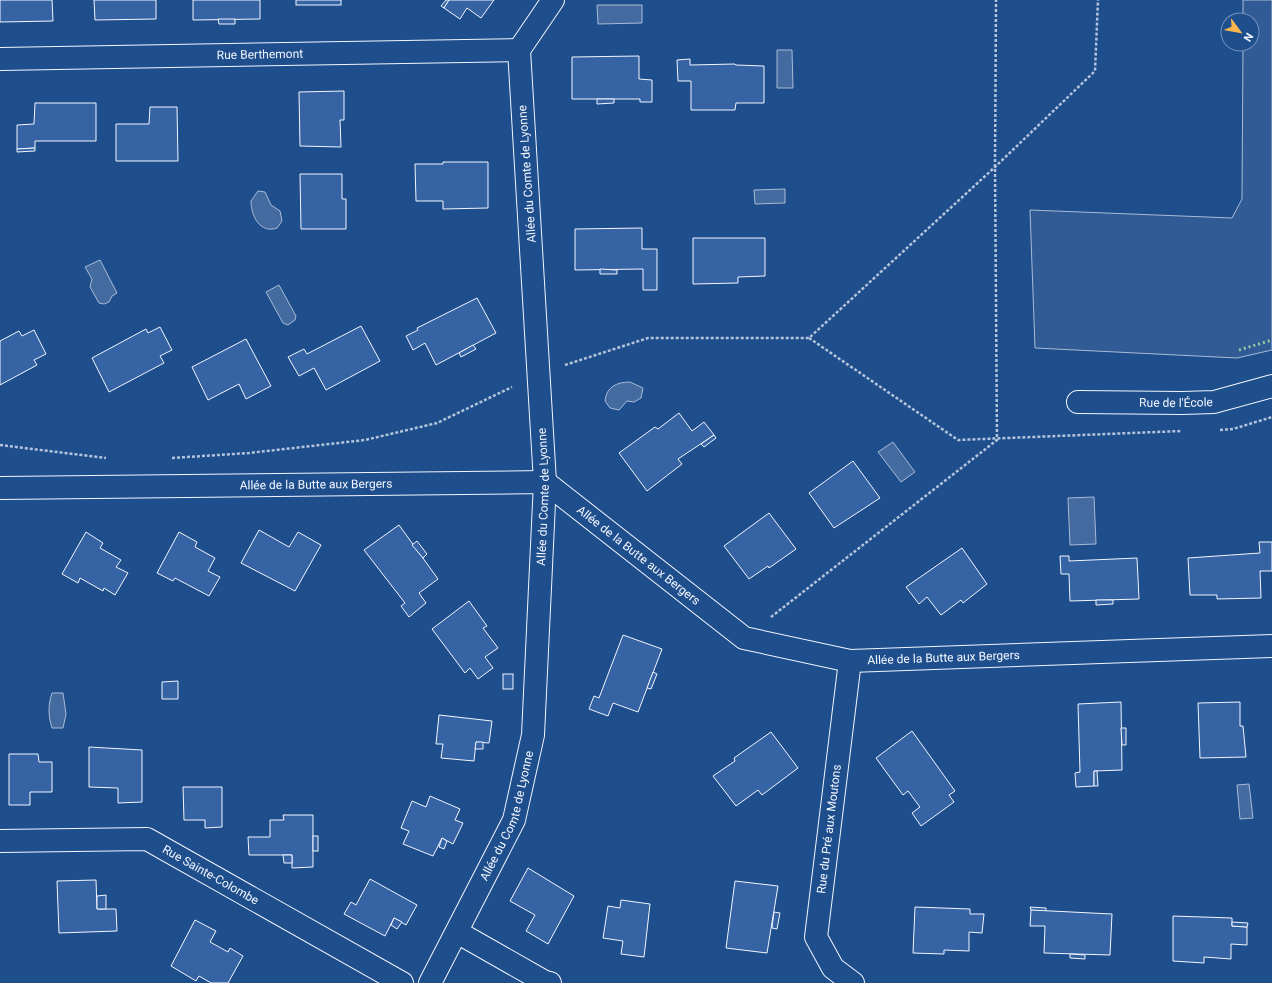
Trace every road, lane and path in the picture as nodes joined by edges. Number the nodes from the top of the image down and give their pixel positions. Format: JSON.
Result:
{"nodes":[{"id":1,"x":553,"y":0,"type":"edge"},
{"id":2,"x":996,"y":0,"type":"edge"},
{"id":3,"x":1098,"y":0,"type":"edge"},
{"id":4,"x":519,"y":50,"type":"junction"},
{"id":5,"x":0,"y":59,"type":"edge"},
{"id":6,"x":995,"y":167,"type":"junction"},
{"id":7,"x":809,"y":338,"type":"junction"},
{"id":8,"x":540,"y":373,"type":"junction"},
{"id":9,"x":1272,"y":386,"type":"edge"},
{"id":10,"x":1078,"y":402,"type":"dead end"},
{"id":11,"x":1272,"y":417,"type":"edge"},
{"id":12,"x":1218,"y":430,"type":"dead end"},
{"id":13,"x":1186,"y":431,"type":"dead end"},
{"id":14,"x":998,"y":440,"type":"junction"},
{"id":15,"x":0,"y":445,"type":"edge"},
{"id":16,"x":170,"y":458,"type":"dead end"},
{"id":17,"x":107,"y":459,"type":"dead end"},
{"id":18,"x":545,"y":482,"type":"junction"},
{"id":19,"x":0,"y":488,"type":"edge"},
{"id":20,"x":744,"y":638,"type":"junction"},
{"id":21,"x":1272,"y":646,"type":"edge"},
{"id":22,"x":850,"y":661,"type":"junction"},
{"id":23,"x":0,"y":841,"type":"edge"},
{"id":24,"x":457,"y":932,"type":"junction"},
{"id":25,"x":402,"y":983,"type":"edge"},
{"id":26,"x":430,"y":983,"type":"edge"},
{"id":27,"x":550,"y":983,"type":"edge"},
{"id":28,"x":853,"y":983,"type":"edge"}],
"edges":[{"from":1,"to":4,"type":"street"},
{"from":2,"to":6,"type":"path"},
{"from":3,"to":6,"type":"path"},
{"from":4,"to":5,"type":"street","name":"Rue Berthemont"},
{"from":4,"to":8,"type":"street","name":"Allée du Comte de Lyonne"},
{"from":6,"to":7,"type":"path"},
{"from":6,"to":14,"type":"path"},
{"from":7,"to":8,"type":"path"},
{"from":7,"to":14,"type":"path"},
{"from":8,"to":16,"type":"path"},
{"from":8,"to":18,"type":"street","name":"Allée du Comte de Lyonne"},
{"from":9,"to":10,"type":"street","name":"Rue de l'École"},
{"from":11,"to":12,"type":"path"},
{"from":13,"to":14,"type":"path"},
{"from":14,"to":20,"type":"path"},
{"from":15,"to":17,"type":"path"},
{"from":18,"to":19,"type":"street","name":"Allée de la Butte aux Bergers"},
{"from":18,"to":20,"type":"street","name":"Allée de la Butte aux Bergers"},
{"from":18,"to":24,"type":"street","name":"Allée du Comte de Lyonne"},
{"from":20,"to":22,"type":"street","name":"Allée de la Butte aux Bergers"},
{"from":21,"to":22,"type":"street","name":"Allée de la Butte aux Bergers"},
{"from":22,"to":28,"type":"street","name":"Rue du Pré aux Moutons"},
{"from":23,"to":25,"type":"street","name":"Rue Sainte-Colombe"},
{"from":24,"to":26,"type":"street","name":"Allée du Comte de Lyonne"},
{"from":24,"to":27,"type":"street"}]}
